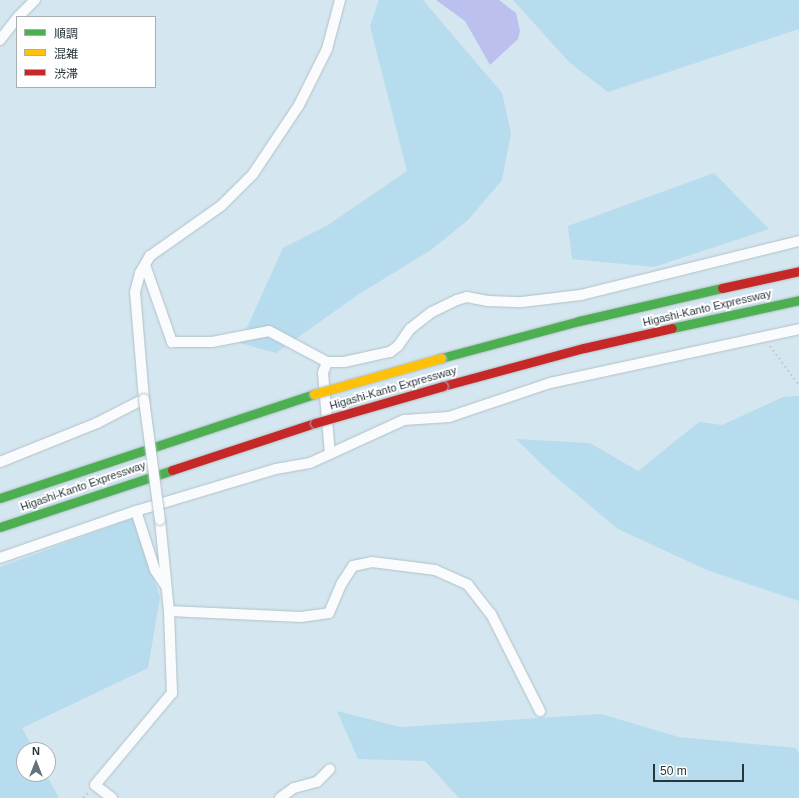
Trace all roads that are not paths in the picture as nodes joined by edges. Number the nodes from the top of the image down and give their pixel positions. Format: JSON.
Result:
{"nodes":[{"id":1,"x":35,"y":0,"type":"edge"},
{"id":2,"x":340,"y":0,"type":"edge"},
{"id":3,"x":19,"y":16,"type":"edge"},
{"id":4,"x":16,"y":19,"type":"edge"},
{"id":5,"x":0,"y":40,"type":"edge"},
{"id":6,"x":799,"y":241,"type":"edge"},
{"id":7,"x":145,"y":264,"type":"junction"},
{"id":8,"x":799,"y":271,"type":"edge"},
{"id":9,"x":799,"y":300,"type":"edge"},
{"id":10,"x":799,"y":329,"type":"edge"},
{"id":11,"x":327,"y":362,"type":"junction"},
{"id":12,"x":144,"y":399,"type":"junction"},
{"id":13,"x":330,"y":454,"type":"junction"},
{"id":14,"x":0,"y":462,"type":"edge"},
{"id":15,"x":0,"y":498,"type":"edge"},
{"id":16,"x":136,"y":511,"type":"junction"},
{"id":17,"x":0,"y":527,"type":"edge"},
{"id":18,"x":0,"y":558,"type":"edge"},
{"id":19,"x":166,"y":586,"type":"junction"},
{"id":20,"x":169,"y":611,"type":"junction"},
{"id":21,"x":540,"y":710,"type":"dead end"},
{"id":22,"x":330,"y":769,"type":"dead end"},
{"id":23,"x":112,"y":798,"type":"edge"},
{"id":24,"x":280,"y":798,"type":"edge"}],
"edges":[{"from":1,"to":3,"type":"street"},
{"from":2,"to":7,"type":"street"},
{"from":4,"to":5,"type":"street"},
{"from":6,"to":11,"type":"street"},
{"from":7,"to":11,"type":"street"},
{"from":7,"to":12,"type":"street"},
{"from":8,"to":15,"type":"highway","name":"Higashi-Kanto Expressway","bridge":true},
{"from":9,"to":17,"type":"highway","name":"Higashi-Kanto Expressway","bridge":true},
{"from":10,"to":13,"type":"street"},
{"from":11,"to":13,"type":"street"},
{"from":12,"to":14,"type":"street"},
{"from":12,"to":19,"type":"street","bridge":true},
{"from":13,"to":16,"type":"street"},
{"from":16,"to":18,"type":"street"},
{"from":16,"to":19,"type":"street"},
{"from":19,"to":20,"type":"street"},
{"from":20,"to":21,"type":"street"},
{"from":20,"to":23,"type":"street"},
{"from":22,"to":24,"type":"street"}]}
